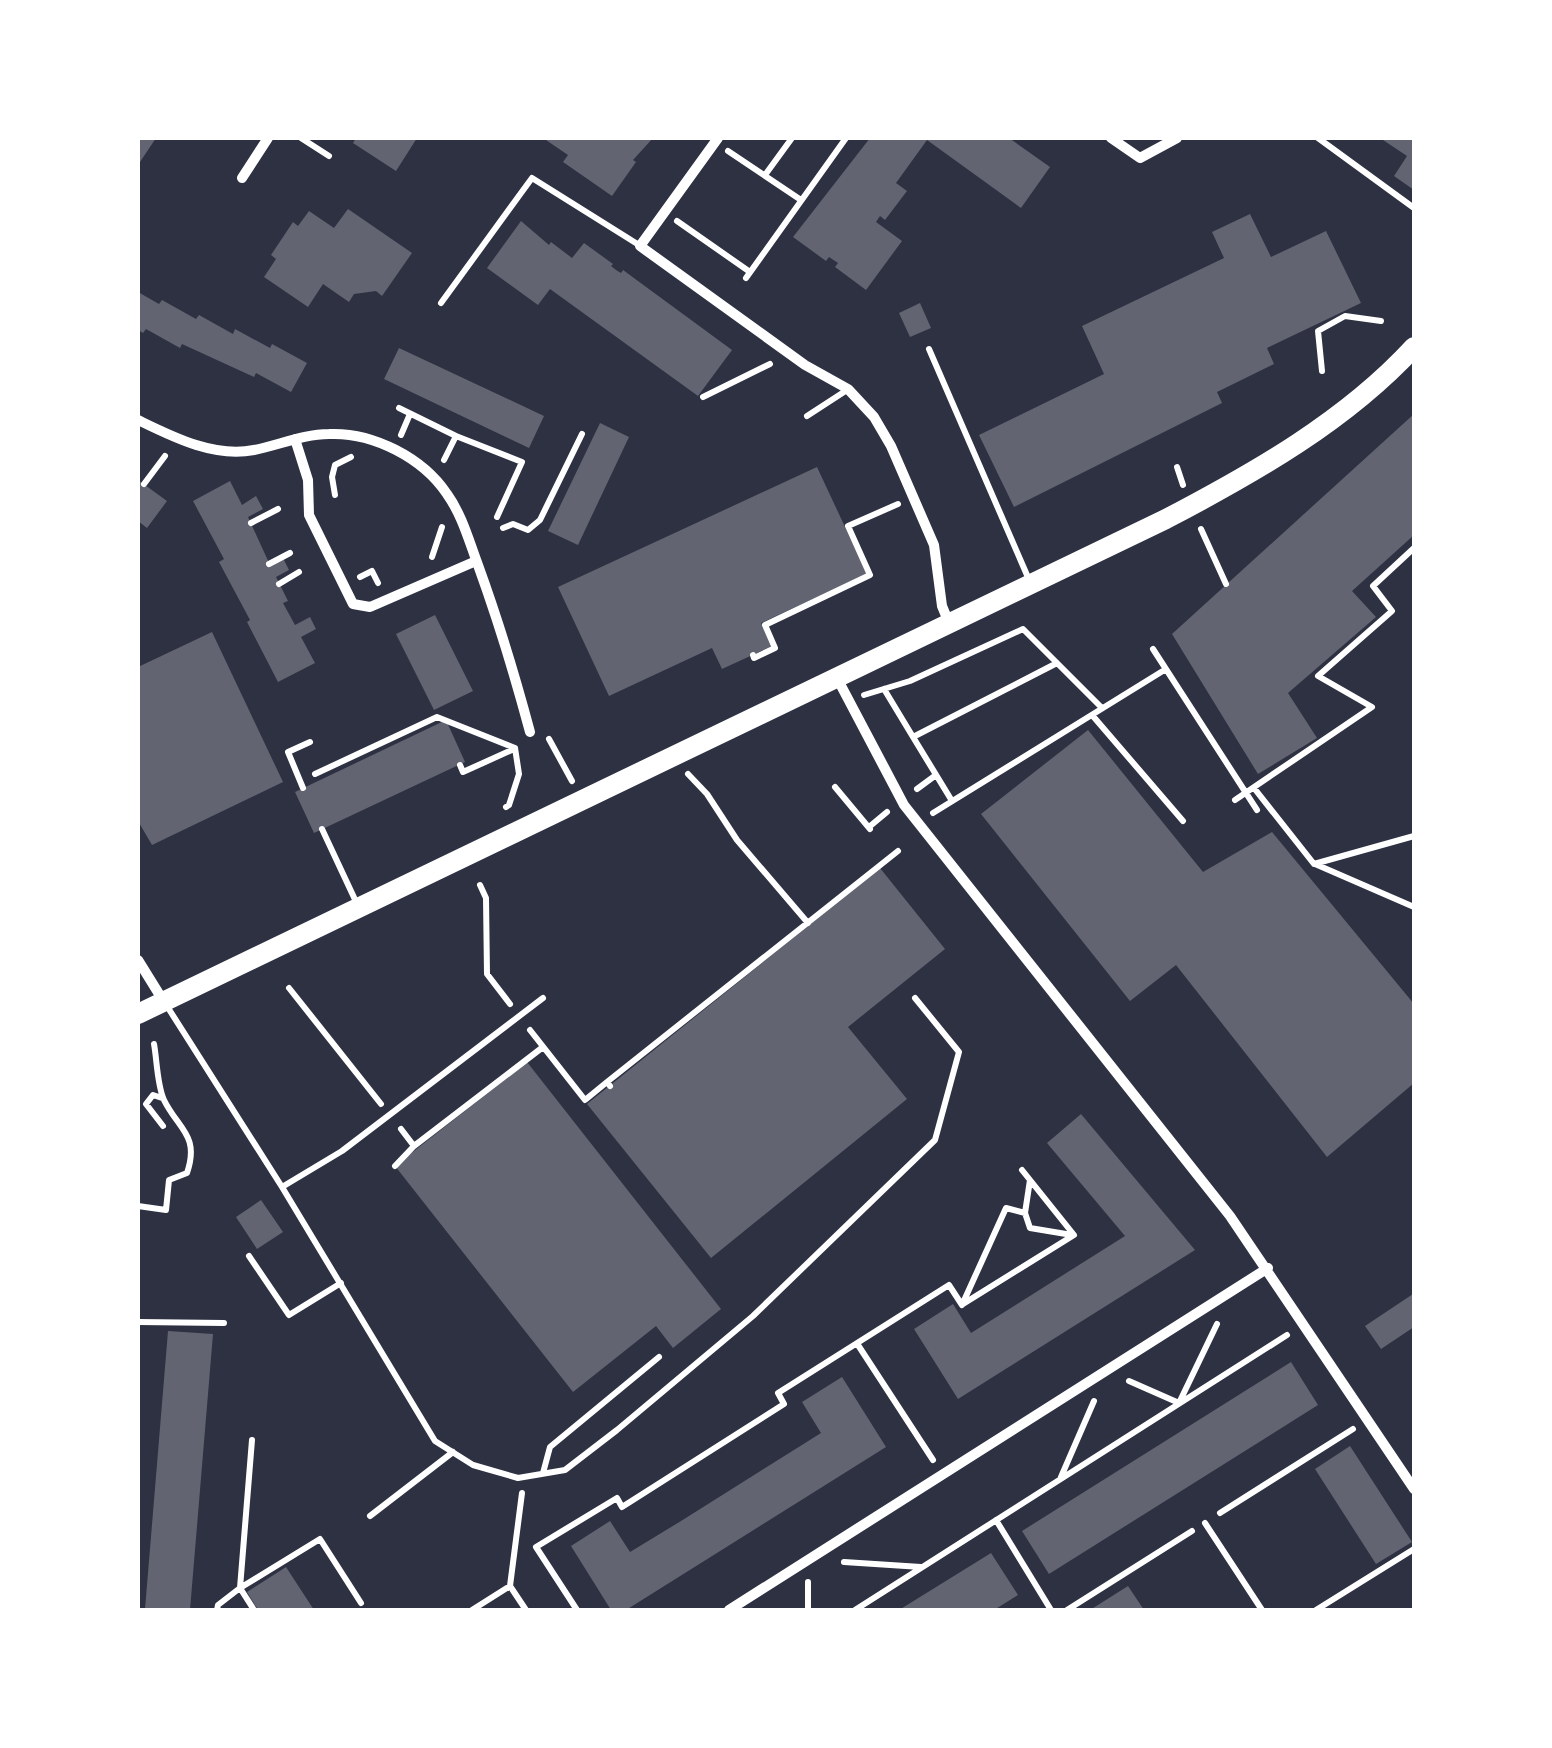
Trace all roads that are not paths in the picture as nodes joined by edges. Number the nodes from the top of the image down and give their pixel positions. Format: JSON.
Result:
{"nodes":[{"id":1,"x":268,"y":138,"type":"edge"},
{"id":2,"x":301,"y":138,"type":"edge"},
{"id":3,"x":718,"y":138,"type":"edge"},
{"id":4,"x":1111,"y":138,"type":"edge"},
{"id":5,"x":1177,"y":138,"type":"edge"},
{"id":6,"x":1318,"y":138,"type":"edge"},
{"id":7,"x":329,"y":156,"type":"dead end"},
{"id":8,"x":242,"y":178,"type":"dead end"},
{"id":9,"x":1414,"y":208,"type":"edge"},
{"id":10,"x":640,"y":246,"type":"junction"},
{"id":11,"x":441,"y":303,"type":"dead end"},
{"id":12,"x":1414,"y":347,"type":"edge"},
{"id":13,"x":929,"y":349,"type":"dead end"},
{"id":14,"x":848,"y":390,"type":"junction"},
{"id":15,"x":807,"y":416,"type":"dead end"},
{"id":16,"x":138,"y":420,"type":"edge"},
{"id":17,"x":296,"y":439,"type":"junction"},
{"id":18,"x":476,"y":561,"type":"junction"},
{"id":19,"x":1031,"y":583,"type":"junction"},
{"id":20,"x":950,"y":624,"type":"junction"},
{"id":21,"x":836,"y":678,"type":"junction"},
{"id":22,"x":530,"y":732,"type":"road end"},
{"id":23,"x":310,"y":742,"type":"dead end"},
{"id":24,"x":302,"y":784,"type":"road end"},
{"id":25,"x":322,"y":829,"type":"dead end"},
{"id":26,"x":358,"y":908,"type":"junction"},
{"id":27,"x":138,"y":960,"type":"edge"},
{"id":28,"x":543,"y":998,"type":"dead end"},
{"id":29,"x":916,"y":998,"type":"dead end"},
{"id":30,"x":164,"y":1002,"type":"junction"},
{"id":31,"x":138,"y":1014,"type":"edge"},
{"id":32,"x":282,"y":1186,"type":"junction"},
{"id":33,"x":249,"y":1256,"type":"dead end"},
{"id":34,"x":1268,"y":1268,"type":"junction"},
{"id":35,"x":340,"y":1284,"type":"junction"},
{"id":36,"x":659,"y":1356,"type":"dead end"},
{"id":37,"x":453,"y":1452,"type":"junction"},
{"id":38,"x":543,"y":1474,"type":"junction"},
{"id":39,"x":1414,"y":1489,"type":"edge"},
{"id":40,"x":370,"y":1516,"type":"dead end"},
{"id":41,"x":1205,"y":1523,"type":"dead end"},
{"id":42,"x":729,"y":1610,"type":"edge"},
{"id":43,"x":1262,"y":1610,"type":"edge"}],
"edges":[{"from":1,"to":8,"type":"street"},
{"from":2,"to":7,"type":"lane"},
{"from":3,"to":10,"type":"street"},
{"from":4,"to":5,"type":"street"},
{"from":6,"to":9,"type":"lane"},
{"from":10,"to":11,"type":"lane"},
{"from":10,"to":14,"type":"street"},
{"from":12,"to":19,"type":"main road"},
{"from":13,"to":19,"type":"lane"},
{"from":14,"to":15,"type":"lane"},
{"from":14,"to":20,"type":"street"},
{"from":16,"to":17,"type":"street"},
{"from":17,"to":18,"type":"street"},
{"from":17,"to":18,"type":"street"},
{"from":18,"to":22,"type":"street"},
{"from":19,"to":20,"type":"main road"},
{"from":20,"to":21,"type":"main road"},
{"from":21,"to":26,"type":"main road"},
{"from":21,"to":34,"type":"street"},
{"from":23,"to":24,"type":"lane"},
{"from":25,"to":26,"type":"lane"},
{"from":26,"to":30,"type":"main road"},
{"from":27,"to":30,"type":"street"},
{"from":28,"to":32,"type":"lane"},
{"from":29,"to":38,"type":"lane"},
{"from":30,"to":31,"type":"main road"},
{"from":30,"to":32,"type":"lane"},
{"from":32,"to":35,"type":"lane"},
{"from":33,"to":35,"type":"lane"},
{"from":34,"to":39,"type":"street"},
{"from":34,"to":42,"type":"street"},
{"from":35,"to":37,"type":"lane"},
{"from":36,"to":38,"type":"lane"},
{"from":37,"to":38,"type":"lane"},
{"from":37,"to":40,"type":"lane"},
{"from":41,"to":43,"type":"lane"}]}
